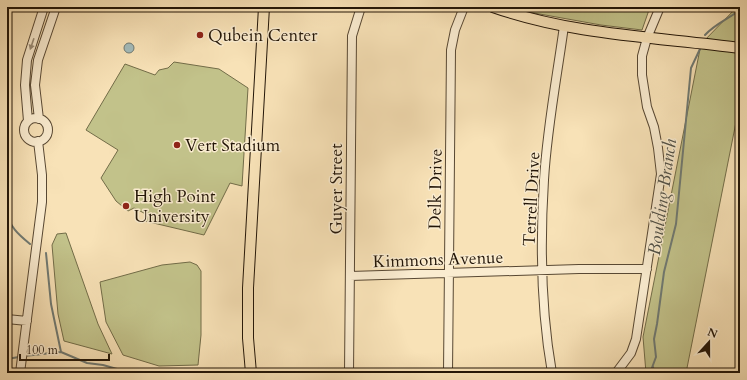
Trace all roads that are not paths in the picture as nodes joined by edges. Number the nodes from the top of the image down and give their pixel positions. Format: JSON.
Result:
{"nodes":[{"id":1,"x":44,"y":7,"type":"edge"},
{"id":2,"x":56,"y":7,"type":"edge"},
{"id":3,"x":264,"y":7,"type":"edge"},
{"id":4,"x":360,"y":7,"type":"edge"},
{"id":5,"x":464,"y":7,"type":"edge"},
{"id":6,"x":493,"y":7,"type":"edge"},
{"id":7,"x":660,"y":7,"type":"edge"},
{"id":8,"x":564,"y":26,"type":"junction"},
{"id":9,"x":647,"y":38,"type":"junction"},
{"id":10,"x":740,"y":48,"type":"edge"},
{"id":11,"x":39,"y":119,"type":"junction"},
{"id":12,"x":28,"y":121,"type":"junction"},
{"id":13,"x":38,"y":141,"type":"junction"},
{"id":14,"x":647,"y":269,"type":"junction"},
{"id":15,"x":544,"y":271,"type":"junction"},
{"id":16,"x":449,"y":274,"type":"junction"},
{"id":17,"x":350,"y":276,"type":"junction"},
{"id":18,"x":7,"y":319,"type":"edge"},
{"id":19,"x":27,"y":321,"type":"junction"},
{"id":20,"x":21,"y":371,"type":"edge"},
{"id":21,"x":252,"y":373,"type":"edge"},
{"id":22,"x":349,"y":373,"type":"edge"},
{"id":23,"x":448,"y":373,"type":"edge"},
{"id":24,"x":552,"y":373,"type":"edge"},
{"id":25,"x":616,"y":373,"type":"edge"}],
"edges":[{"from":1,"to":12,"type":"street","one_way":true},
{"from":2,"to":11,"type":"street"},
{"from":3,"to":21,"type":"main road"},
{"from":4,"to":17,"type":"street","name":"Guyer Street"},
{"from":5,"to":16,"type":"street","name":"Delk Drive"},
{"from":6,"to":8,"type":"main road"},
{"from":7,"to":9,"type":"street"},
{"from":8,"to":9,"type":"main road"},
{"from":8,"to":15,"type":"street","name":"Terrell Drive"},
{"from":9,"to":10,"type":"main road"},
{"from":9,"to":14,"type":"street"},
{"from":11,"to":12,"type":"street"},
{"from":11,"to":13,"type":"street"},
{"from":12,"to":13,"type":"street"},
{"from":13,"to":19,"type":"street"},
{"from":14,"to":15,"type":"street","name":"Kimmons Avenue"},
{"from":14,"to":25,"type":"street"},
{"from":15,"to":16,"type":"street","name":"Kimmons Avenue"},
{"from":15,"to":24,"type":"street","name":"Terrell Drive"},
{"from":16,"to":17,"type":"street","name":"Kimmons Avenue"},
{"from":16,"to":23,"type":"street","name":"Delk Drive"},
{"from":17,"to":22,"type":"street","name":"Guyer Street"},
{"from":18,"to":19,"type":"street"},
{"from":19,"to":20,"type":"street"}]}
